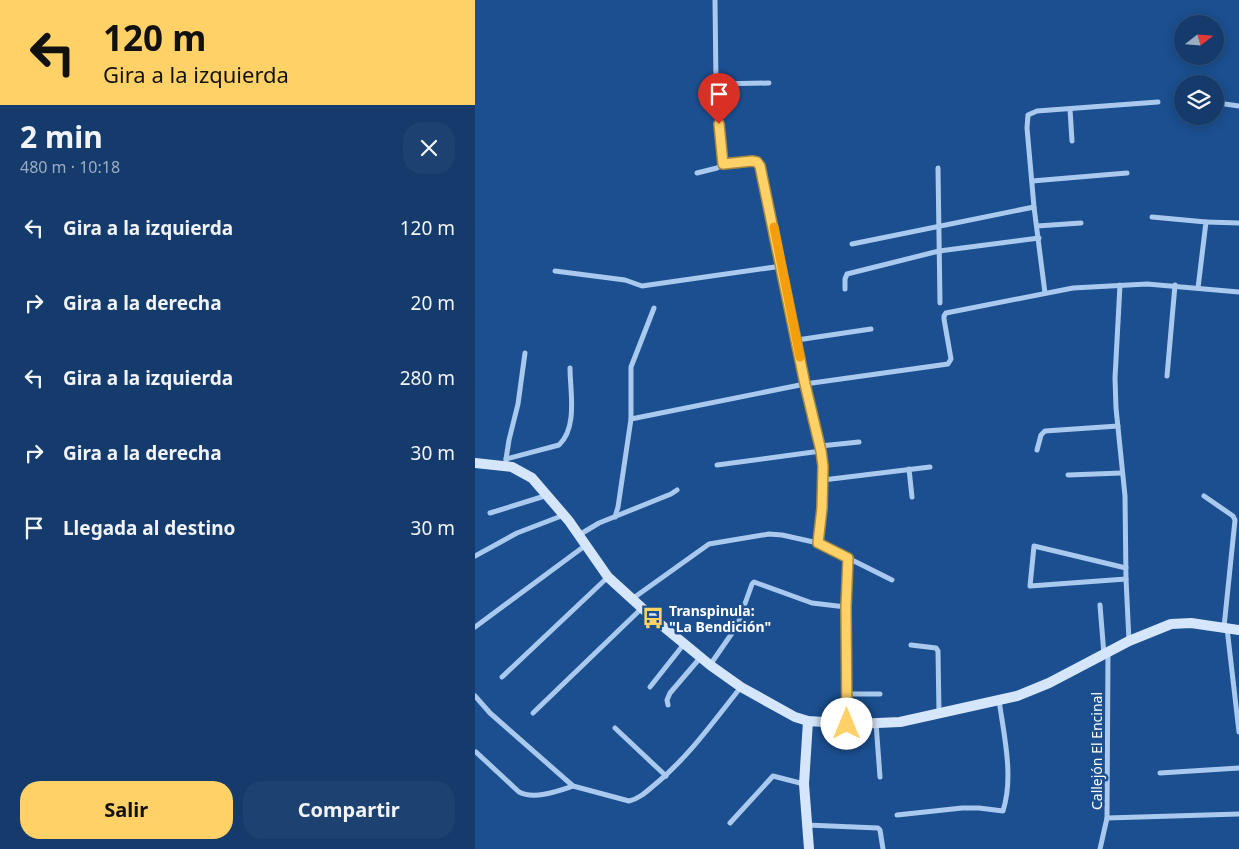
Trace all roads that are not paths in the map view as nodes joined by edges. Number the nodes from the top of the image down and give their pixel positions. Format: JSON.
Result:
{"nodes":[{"id":1,"x":715,"y":0,"type":"edge"},
{"id":2,"x":769,"y":83,"type":"dead end"},
{"id":3,"x":716,"y":84,"type":"junction"},
{"id":4,"x":1158,"y":102,"type":"dead end"},
{"id":5,"x":1225,"y":104,"type":"dead end"},
{"id":6,"x":1239,"y":106,"type":"edge"},
{"id":7,"x":1070,"y":109,"type":"junction"},
{"id":8,"x":1072,"y":141,"type":"dead end"},
{"id":9,"x":723,"y":164,"type":"junction"},
{"id":10,"x":938,"y":168,"type":"dead end"},
{"id":11,"x":697,"y":173,"type":"dead end"},
{"id":12,"x":1127,"y":173,"type":"dead end"},
{"id":13,"x":1032,"y":181,"type":"junction"},
{"id":14,"x":1034,"y":207,"type":"junction"},
{"id":15,"x":1152,"y":217,"type":"dead end"},
{"id":16,"x":1206,"y":222,"type":"junction"},
{"id":17,"x":1081,"y":223,"type":"dead end"},
{"id":18,"x":1239,"y":223,"type":"edge"},
{"id":19,"x":939,"y":226,"type":"junction"},
{"id":20,"x":1037,"y":226,"type":"junction"},
{"id":21,"x":1039,"y":238,"type":"junction"},
{"id":22,"x":852,"y":244,"type":"dead end"},
{"id":23,"x":939,"y":251,"type":"junction"},
{"id":24,"x":782,"y":266,"type":"junction"},
{"id":25,"x":555,"y":271,"type":"dead end"},
{"id":26,"x":1121,"y":285,"type":"junction"},
{"id":27,"x":1175,"y":285,"type":"junction"},
{"id":28,"x":1198,"y":288,"type":"junction"},
{"id":29,"x":845,"y":289,"type":"dead end"},
{"id":30,"x":1239,"y":292,"type":"edge"},
{"id":31,"x":1045,"y":293,"type":"junction"},
{"id":32,"x":939,"y":304,"type":"dead end"},
{"id":33,"x":654,"y":308,"type":"dead end"},
{"id":34,"x":871,"y":329,"type":"dead end"},
{"id":35,"x":797,"y":340,"type":"junction"},
{"id":36,"x":525,"y":353,"type":"dead end"},
{"id":37,"x":570,"y":368,"type":"dead end"},
{"id":38,"x":1167,"y":376,"type":"dead end"},
{"id":39,"x":805,"y":384,"type":"junction"},
{"id":40,"x":631,"y":419,"type":"junction"},
{"id":41,"x":1118,"y":426,"type":"junction"},
{"id":42,"x":859,"y":442,"type":"dead end"},
{"id":43,"x":821,"y":449,"type":"junction"},
{"id":44,"x":1037,"y":450,"type":"dead end"},
{"id":45,"x":506,"y":462,"type":"junction"},
{"id":46,"x":475,"y":463,"type":"edge"},
{"id":47,"x":717,"y":465,"type":"dead end"},
{"id":48,"x":930,"y":467,"type":"dead end"},
{"id":49,"x":909,"y":469,"type":"junction"},
{"id":50,"x":1122,"y":473,"type":"junction"},
{"id":51,"x":1068,"y":475,"type":"dead end"},
{"id":52,"x":823,"y":480,"type":"junction"},
{"id":53,"x":677,"y":490,"type":"dead end"},
{"id":54,"x":548,"y":495,"type":"junction"},
{"id":55,"x":1204,"y":496,"type":"dead end"},
{"id":56,"x":912,"y":497,"type":"dead end"},
{"id":57,"x":490,"y":513,"type":"dead end"},
{"id":58,"x":564,"y":515,"type":"junction"},
{"id":59,"x":615,"y":517,"type":"junction"},
{"id":60,"x":579,"y":535,"type":"junction"},
{"id":61,"x":818,"y":543,"type":"junction"},
{"id":62,"x":586,"y":545,"type":"junction"},
{"id":63,"x":475,"y":556,"type":"edge"},
{"id":64,"x":848,"y":558,"type":"junction"},
{"id":65,"x":1126,"y":568,"type":"junction"},
{"id":66,"x":608,"y":577,"type":"junction"},
{"id":67,"x":1126,"y":579,"type":"junction"},
{"id":68,"x":892,"y":580,"type":"dead end"},
{"id":69,"x":632,"y":599,"type":"junction"},
{"id":70,"x":1100,"y":605,"type":"dead end"},
{"id":71,"x":846,"y":607,"type":"junction"},
{"id":72,"x":642,"y":608,"type":"junction"},
{"id":73,"x":475,"y":627,"type":"edge"},
{"id":74,"x":1225,"y":628,"type":"junction"},
{"id":75,"x":1239,"y":630,"type":"edge"},
{"id":76,"x":1129,"y":641,"type":"junction"},
{"id":77,"x":685,"y":644,"type":"junction"},
{"id":78,"x":911,"y":645,"type":"dead end"},
{"id":79,"x":1106,"y":654,"type":"junction"},
{"id":80,"x":701,"y":657,"type":"junction"},
{"id":81,"x":710,"y":665,"type":"junction"},
{"id":82,"x":502,"y":677,"type":"dead end"},
{"id":83,"x":650,"y":687,"type":"dead end"},
{"id":84,"x":741,"y":687,"type":"junction"},
{"id":85,"x":847,"y":694,"type":"junction"},
{"id":86,"x":880,"y":694,"type":"dead end"},
{"id":87,"x":475,"y":696,"type":"edge"},
{"id":88,"x":999,"y":700,"type":"junction"},
{"id":89,"x":668,"y":705,"type":"dead end"},
{"id":90,"x":533,"y":713,"type":"dead end"},
{"id":91,"x":939,"y":713,"type":"junction"},
{"id":92,"x":808,"y":721,"type":"junction"},
{"id":93,"x":876,"y":723,"type":"junction"},
{"id":94,"x":847,"y":724,"type":"junction"},
{"id":95,"x":615,"y":728,"type":"dead end"},
{"id":96,"x":1239,"y":732,"type":"edge"},
{"id":97,"x":476,"y":752,"type":"edge"},
{"id":98,"x":1239,"y":768,"type":"edge"},
{"id":99,"x":1160,"y":773,"type":"dead end"},
{"id":100,"x":666,"y":776,"type":"junction"},
{"id":101,"x":880,"y":777,"type":"dead end"},
{"id":102,"x":804,"y":784,"type":"junction"},
{"id":103,"x":573,"y":786,"type":"junction"},
{"id":104,"x":1239,"y":814,"type":"edge"},
{"id":105,"x":897,"y":815,"type":"dead end"},
{"id":106,"x":1107,"y":818,"type":"junction"},
{"id":107,"x":729,"y":823,"type":"dead end"},
{"id":108,"x":807,"y":825,"type":"junction"},
{"id":109,"x":809,"y":849,"type":"edge"},
{"id":110,"x":883,"y":849,"type":"edge"},
{"id":111,"x":1100,"y":849,"type":"edge"}],
"edges":[{"from":1,"to":3,"type":"street"},
{"from":2,"to":3,"type":"street"},
{"from":3,"to":9,"type":"street"},
{"from":4,"to":7,"type":"street"},
{"from":5,"to":6,"type":"street"},
{"from":7,"to":8,"type":"street"},
{"from":7,"to":13,"type":"street"},
{"from":9,"to":11,"type":"street"},
{"from":9,"to":24,"type":"street"},
{"from":10,"to":19,"type":"street"},
{"from":12,"to":13,"type":"street"},
{"from":13,"to":14,"type":"street"},
{"from":14,"to":19,"type":"street"},
{"from":14,"to":20,"type":"street"},
{"from":15,"to":16,"type":"street"},
{"from":16,"to":18,"type":"street"},
{"from":16,"to":28,"type":"street"},
{"from":17,"to":20,"type":"street"},
{"from":19,"to":22,"type":"street"},
{"from":19,"to":23,"type":"street"},
{"from":20,"to":21,"type":"street"},
{"from":21,"to":23,"type":"street"},
{"from":21,"to":31,"type":"street"},
{"from":23,"to":29,"type":"street"},
{"from":23,"to":32,"type":"street"},
{"from":24,"to":25,"type":"street"},
{"from":24,"to":35,"type":"street"},
{"from":26,"to":27,"type":"street"},
{"from":26,"to":31,"type":"street"},
{"from":26,"to":41,"type":"street"},
{"from":27,"to":28,"type":"street"},
{"from":27,"to":38,"type":"street"},
{"from":28,"to":30,"type":"street"},
{"from":31,"to":39,"type":"street"},
{"from":33,"to":40,"type":"street"},
{"from":34,"to":35,"type":"street"},
{"from":35,"to":39,"type":"street"},
{"from":36,"to":45,"type":"street"},
{"from":37,"to":45,"type":"street"},
{"from":39,"to":40,"type":"street"},
{"from":39,"to":43,"type":"street"},
{"from":40,"to":59,"type":"street"},
{"from":41,"to":44,"type":"street"},
{"from":41,"to":50,"type":"street"},
{"from":42,"to":43,"type":"street"},
{"from":43,"to":47,"type":"street"},
{"from":43,"to":52,"type":"street"},
{"from":45,"to":46,"type":"street"},
{"from":45,"to":54,"type":"street"},
{"from":48,"to":49,"type":"street"},
{"from":49,"to":52,"type":"street"},
{"from":49,"to":56,"type":"street"},
{"from":50,"to":51,"type":"street"},
{"from":50,"to":65,"type":"street"},
{"from":52,"to":61,"type":"street"},
{"from":53,"to":59,"type":"street"},
{"from":54,"to":57,"type":"street"},
{"from":54,"to":58,"type":"street"},
{"from":55,"to":74,"type":"street"},
{"from":58,"to":60,"type":"street"},
{"from":58,"to":63,"type":"street"},
{"from":59,"to":60,"type":"street"},
{"from":60,"to":62,"type":"street"},
{"from":61,"to":64,"type":"street"},
{"from":61,"to":69,"type":"street"},
{"from":62,"to":66,"type":"street"},
{"from":62,"to":73,"type":"street"},
{"from":64,"to":68,"type":"street"},
{"from":64,"to":71,"type":"street"},
{"from":65,"to":67,"type":"street"},
{"from":65,"to":67,"type":"street"},
{"from":66,"to":69,"type":"street"},
{"from":66,"to":82,"type":"street"},
{"from":67,"to":76,"type":"street"},
{"from":69,"to":72,"type":"street"},
{"from":70,"to":79,"type":"street","name":"Callejón El Encinal"},
{"from":71,"to":81,"type":"street"},
{"from":71,"to":85,"type":"street"},
{"from":72,"to":77,"type":"street"},
{"from":72,"to":90,"type":"street"},
{"from":74,"to":75,"type":"street"},
{"from":74,"to":76,"type":"street"},
{"from":74,"to":96,"type":"street"},
{"from":76,"to":79,"type":"street"},
{"from":77,"to":80,"type":"street"},
{"from":77,"to":83,"type":"street"},
{"from":78,"to":91,"type":"street"},
{"from":79,"to":88,"type":"street"},
{"from":79,"to":106,"type":"street","name":"Callejón El Encinal"},
{"from":80,"to":81,"type":"street"},
{"from":80,"to":89,"type":"street"},
{"from":81,"to":84,"type":"street"},
{"from":84,"to":92,"type":"street"},
{"from":84,"to":100,"type":"street"},
{"from":85,"to":86,"type":"street"},
{"from":85,"to":94,"type":"street"},
{"from":87,"to":103,"type":"street"},
{"from":88,"to":91,"type":"street"},
{"from":88,"to":105,"type":"street"},
{"from":91,"to":93,"type":"street"},
{"from":92,"to":94,"type":"street"},
{"from":92,"to":102,"type":"street"},
{"from":93,"to":94,"type":"street"},
{"from":93,"to":101,"type":"street"},
{"from":95,"to":100,"type":"street"},
{"from":97,"to":103,"type":"street"},
{"from":98,"to":99,"type":"street"},
{"from":100,"to":103,"type":"street"},
{"from":102,"to":107,"type":"street"},
{"from":102,"to":108,"type":"street"},
{"from":104,"to":106,"type":"street"},
{"from":106,"to":111,"type":"street","name":"Callejón El Encinal"},
{"from":108,"to":109,"type":"street"},
{"from":108,"to":110,"type":"street"}]}
